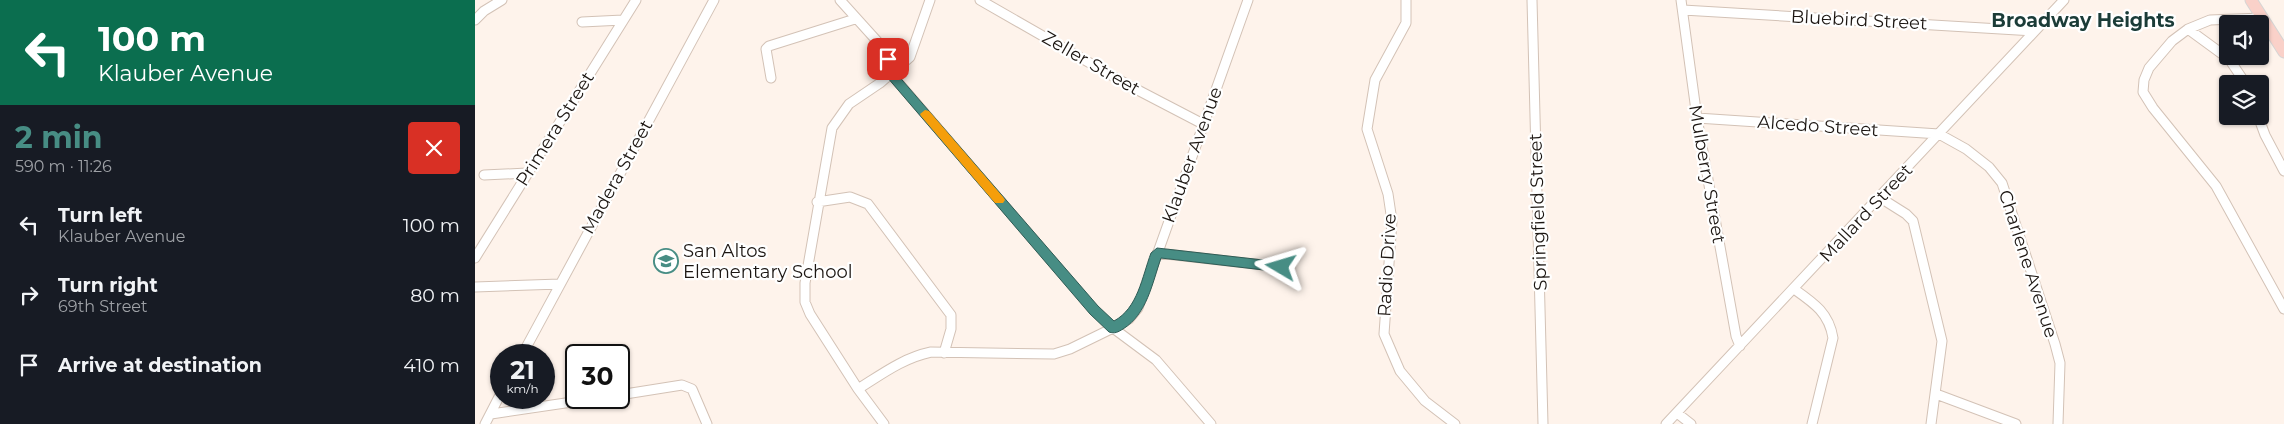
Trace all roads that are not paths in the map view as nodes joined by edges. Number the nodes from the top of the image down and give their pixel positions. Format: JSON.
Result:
{"nodes":[{"id":1,"x":502,"y":0,"type":"edge"},
{"id":2,"x":636,"y":0,"type":"edge"},
{"id":3,"x":714,"y":0,"type":"edge"},
{"id":4,"x":840,"y":0,"type":"edge"},
{"id":5,"x":930,"y":0,"type":"edge"},
{"id":6,"x":980,"y":0,"type":"edge"},
{"id":7,"x":1248,"y":0,"type":"edge"},
{"id":8,"x":1406,"y":0,"type":"edge"},
{"id":9,"x":1532,"y":0,"type":"edge"},
{"id":10,"x":1681,"y":0,"type":"edge"},
{"id":11,"x":2064,"y":0,"type":"edge"},
{"id":12,"x":2251,"y":0,"type":"edge"},
{"id":13,"x":1683,"y":10,"type":"junction"},
{"id":14,"x":2260,"y":15,"type":"edge"},
{"id":15,"x":855,"y":19,"type":"junction"},
{"id":16,"x":475,"y":20,"type":"edge"},
{"id":17,"x":623,"y":20,"type":"junction"},
{"id":18,"x":2219,"y":20,"type":"edge"},
{"id":19,"x":582,"y":22,"type":"dead end"},
{"id":20,"x":2188,"y":29,"type":"junction"},
{"id":21,"x":2269,"y":29,"type":"edge"},
{"id":22,"x":2034,"y":30,"type":"junction"},
{"id":23,"x":2284,"y":52,"type":"edge"},
{"id":24,"x":891,"y":74,"type":"junction"},
{"id":25,"x":2242,"y":75,"type":"edge"},
{"id":26,"x":771,"y":78,"type":"dead end"},
{"id":27,"x":1697,"y":118,"type":"junction"},
{"id":28,"x":1203,"y":124,"type":"junction"},
{"id":29,"x":2261,"y":125,"type":"edge"},
{"id":30,"x":1939,"y":134,"type":"junction"},
{"id":31,"x":2284,"y":170,"type":"edge"},
{"id":32,"x":527,"y":173,"type":"junction"},
{"id":33,"x":484,"y":175,"type":"dead end"},
{"id":34,"x":1879,"y":197,"type":"junction"},
{"id":35,"x":817,"y":202,"type":"junction"},
{"id":36,"x":1157,"y":253,"type":"junction"},
{"id":37,"x":475,"y":258,"type":"edge"},
{"id":38,"x":1281,"y":267,"type":"dead end"},
{"id":39,"x":560,"y":284,"type":"junction"},
{"id":40,"x":475,"y":287,"type":"edge"},
{"id":41,"x":1794,"y":290,"type":"junction"},
{"id":42,"x":2284,"y":309,"type":"edge"},
{"id":43,"x":1113,"y":328,"type":"junction"},
{"id":44,"x":528,"y":344,"type":"edge"},
{"id":45,"x":1740,"y":346,"type":"junction"},
{"id":46,"x":944,"y":354,"type":"junction"},
{"id":47,"x":858,"y":389,"type":"junction"},
{"id":48,"x":630,"y":393,"type":"edge"},
{"id":49,"x":1936,"y":394,"type":"junction"},
{"id":50,"x":565,"y":403,"type":"edge"},
{"id":51,"x":493,"y":409,"type":"edge"},
{"id":52,"x":1677,"y":413,"type":"junction"},
{"id":53,"x":491,"y":414,"type":"junction"},
{"id":54,"x":485,"y":424,"type":"edge"},
{"id":55,"x":707,"y":424,"type":"edge"},
{"id":56,"x":884,"y":424,"type":"edge"},
{"id":57,"x":1211,"y":424,"type":"edge"},
{"id":58,"x":1455,"y":424,"type":"edge"},
{"id":59,"x":1543,"y":424,"type":"edge"},
{"id":60,"x":1666,"y":424,"type":"edge"},
{"id":61,"x":1691,"y":424,"type":"edge"},
{"id":62,"x":1812,"y":424,"type":"edge"},
{"id":63,"x":1931,"y":424,"type":"edge"},
{"id":64,"x":2016,"y":424,"type":"edge"},
{"id":65,"x":2058,"y":424,"type":"edge"}],
"edges":[{"from":1,"to":16,"type":"street"},
{"from":2,"to":17,"type":"street","name":"Primera Street"},
{"from":3,"to":39,"type":"street","name":"Madera Street"},
{"from":4,"to":15,"type":"street"},
{"from":5,"to":24,"type":"street"},
{"from":6,"to":28,"type":"street","name":"Zeller Street"},
{"from":7,"to":28,"type":"street","name":"Klauber Avenue"},
{"from":8,"to":58,"type":"street","name":"Radio Drive"},
{"from":9,"to":59,"type":"street","name":"Springfield Street"},
{"from":10,"to":13,"type":"street","name":"Mulberry Street"},
{"from":11,"to":22,"type":"street","name":"Mallard Street"},
{"from":12,"to":14,"type":"main road"},
{"from":13,"to":22,"type":"street","name":"Bluebird Street"},
{"from":13,"to":27,"type":"street","name":"Mulberry Street"},
{"from":15,"to":24,"type":"street"},
{"from":15,"to":26,"type":"street"},
{"from":17,"to":19,"type":"street"},
{"from":17,"to":32,"type":"street","name":"Primera Street"},
{"from":18,"to":20,"type":"street"},
{"from":20,"to":25,"type":"street"},
{"from":20,"to":42,"type":"street"},
{"from":21,"to":23,"type":"main road"},
{"from":22,"to":30,"type":"street","name":"Mallard Street"},
{"from":24,"to":35,"type":"street"},
{"from":24,"to":43,"type":"street"},
{"from":27,"to":30,"type":"street","name":"Alcedo Street"},
{"from":27,"to":45,"type":"street","name":"Mulberry Street"},
{"from":28,"to":36,"type":"street","name":"Klauber Avenue"},
{"from":29,"to":31,"type":"street"},
{"from":30,"to":34,"type":"street","name":"Mallard Street"},
{"from":30,"to":65,"type":"street","name":"Charlene Avenue"},
{"from":32,"to":33,"type":"street"},
{"from":32,"to":37,"type":"street","name":"Primera Street"},
{"from":34,"to":41,"type":"street","name":"Mallard Street"},
{"from":34,"to":49,"type":"street"},
{"from":35,"to":46,"type":"street"},
{"from":35,"to":47,"type":"street"},
{"from":36,"to":38,"type":"street"},
{"from":36,"to":43,"type":"street","name":"Klauber Avenue"},
{"from":39,"to":40,"type":"street"},
{"from":39,"to":44,"type":"street","name":"Madera Street"},
{"from":41,"to":45,"type":"street","name":"Mallard Street"},
{"from":41,"to":62,"type":"street"},
{"from":43,"to":46,"type":"street","name":"Klauber Avenue"},
{"from":43,"to":57,"type":"street"},
{"from":45,"to":52,"type":"street","name":"Mallard Street"},
{"from":46,"to":47,"type":"street","name":"Klauber Avenue"},
{"from":47,"to":56,"type":"street"},
{"from":48,"to":55,"type":"street"},
{"from":49,"to":63,"type":"street"},
{"from":49,"to":64,"type":"street"},
{"from":50,"to":53,"type":"street"},
{"from":51,"to":53,"type":"street"},
{"from":52,"to":60,"type":"street","name":"Mallard Street"},
{"from":52,"to":61,"type":"street"},
{"from":53,"to":54,"type":"street"}]}
